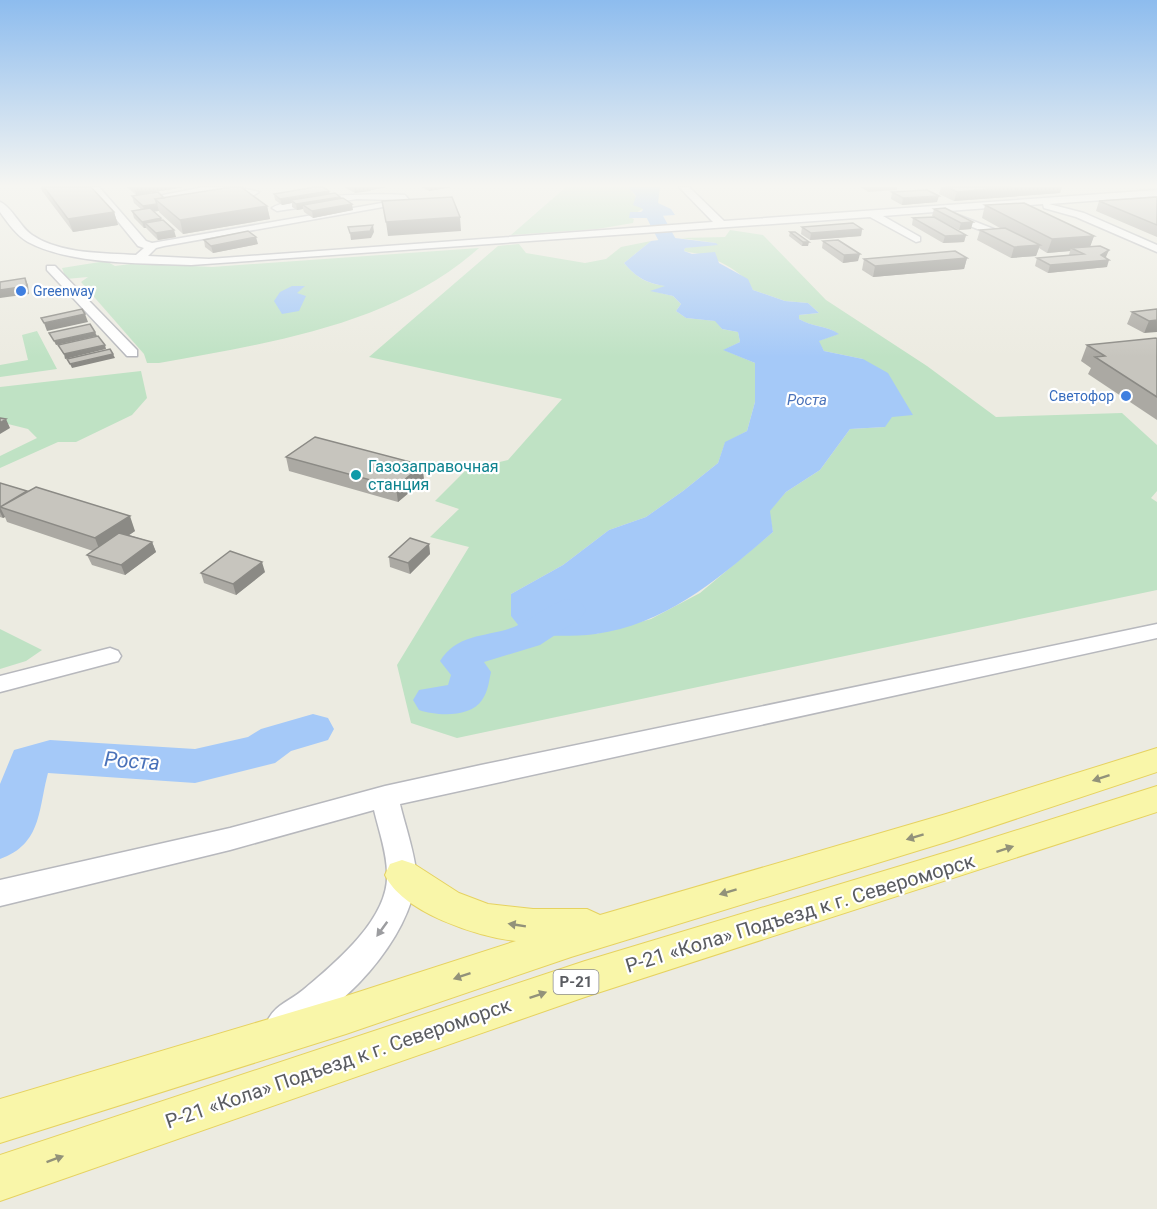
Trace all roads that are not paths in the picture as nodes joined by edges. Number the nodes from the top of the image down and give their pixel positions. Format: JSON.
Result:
{"nodes":[{"id":1,"x":40,"y":243,"type":"edge"},
{"id":2,"x":142,"y":243,"type":"edge"},
{"id":3,"x":166,"y":243,"type":"edge"},
{"id":4,"x":538,"y":243,"type":"edge"},
{"id":5,"x":152,"y":246,"type":"junction"},
{"id":6,"x":140,"y":258,"type":"junction"},
{"id":7,"x":51,"y":268,"type":"dead end"},
{"id":8,"x":132,"y":353,"type":"dead end"},
{"id":9,"x":1157,"y":630,"type":"edge"},
{"id":10,"x":110,"y":656,"type":"dead end"},
{"id":11,"x":0,"y":684,"type":"edge"},
{"id":12,"x":1157,"y":760,"type":"edge"},
{"id":13,"x":385,"y":797,"type":"junction"},
{"id":14,"x":1157,"y":799,"type":"edge"},
{"id":15,"x":402,"y":875,"type":"junction"},
{"id":16,"x":0,"y":893,"type":"edge"},
{"id":17,"x":617,"y":925,"type":"junction"},
{"id":18,"x":246,"y":1046,"type":"junction"},
{"id":19,"x":0,"y":1121,"type":"edge"},
{"id":20,"x":0,"y":1178,"type":"edge"}],
"edges":[{"from":1,"to":6,"type":"street"},
{"from":2,"to":5,"type":"street"},
{"from":3,"to":5,"type":"street"},
{"from":4,"to":6,"type":"street"},
{"from":5,"to":6,"type":"street"},
{"from":7,"to":8,"type":"street"},
{"from":9,"to":13,"type":"street"},
{"from":10,"to":11,"type":"street"},
{"from":12,"to":17,"type":"main road","number":"Р-21","one_way":true},
{"from":13,"to":15,"type":"street"},
{"from":13,"to":16,"type":"street"},
{"from":20,"to":14,"type":"main road","name":"Р-21 «Кола» Подъезд к г. Североморск","number":"Р-21","one_way":true},
{"from":17,"to":15,"type":"main road","one_way":true},
{"from":15,"to":18,"type":"street","one_way":true},
{"from":17,"to":18,"type":"main road","number":"Р-21","one_way":true},
{"from":18,"to":19,"type":"main road","number":"Р-21"}]}
